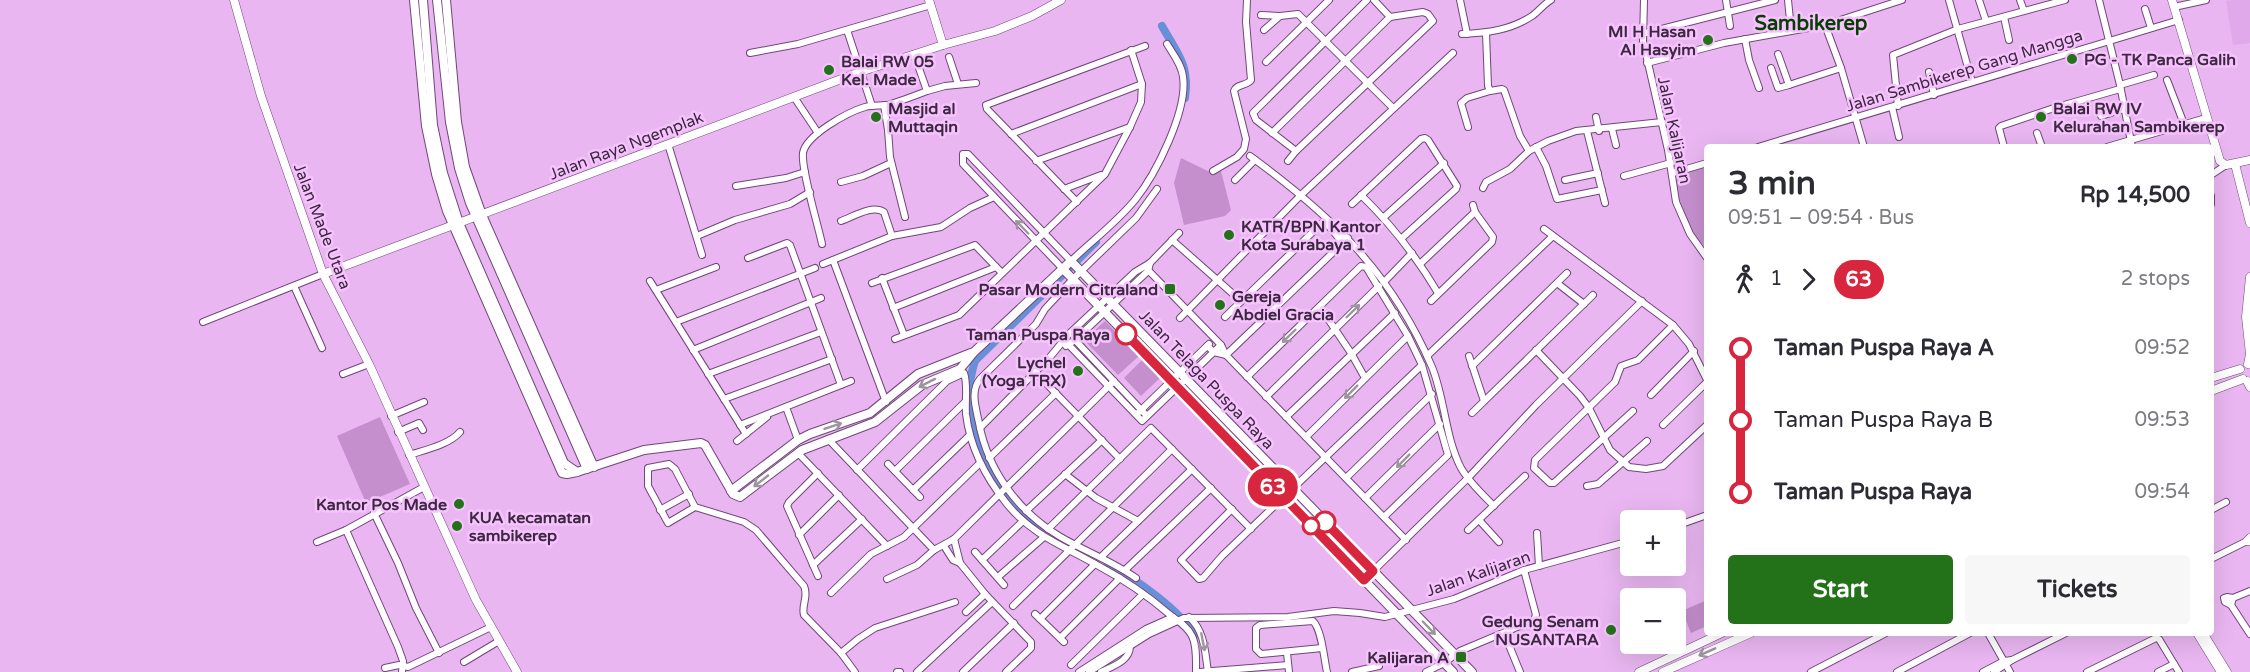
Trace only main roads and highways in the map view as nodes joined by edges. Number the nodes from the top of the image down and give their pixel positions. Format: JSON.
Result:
{"nodes":[{"id":1,"x":414,"y":0,"type":"edge"},
{"id":2,"x":423,"y":0,"type":"edge"},
{"id":3,"x":437,"y":0,"type":"edge"},
{"id":4,"x":446,"y":0,"type":"edge"},
{"id":5,"x":473,"y":202,"type":"junction"},
{"id":6,"x":451,"y":210,"type":"junction"},
{"id":7,"x":456,"y":224,"type":"junction"},
{"id":8,"x":1068,"y":274,"type":"junction"},
{"id":9,"x":963,"y":369,"type":"junction"},
{"id":10,"x":590,"y":468,"type":"junction"},
{"id":11,"x":577,"y":472,"type":"junction"},
{"id":12,"x":731,"y":491,"type":"junction"},
{"id":13,"x":1453,"y":672,"type":"edge"},
{"id":14,"x":1472,"y":672,"type":"edge"}],
"edges":[{"from":1,"to":6,"type":"main road"},
{"from":2,"to":6,"type":"main road"},
{"from":3,"to":5,"type":"main road"},
{"from":4,"to":5,"type":"main road"},
{"from":5,"to":6,"type":"main road"},
{"from":5,"to":10,"type":"main road"},
{"from":6,"to":7,"type":"main road"},
{"from":7,"to":11,"type":"main road"},
{"from":7,"to":11,"type":"main road"},
{"from":8,"to":9,"type":"main road"},
{"from":8,"to":13,"type":"main road","name":"Jalan Telaga Puspa Raya"},
{"from":8,"to":14,"type":"main road","name":"Jalan Telaga Puspa Raya","one_way":true},
{"from":12,"to":9,"type":"main road","one_way":true},
{"from":9,"to":12,"type":"main road","one_way":true},
{"from":10,"to":11,"type":"main road"},
{"from":10,"to":12,"type":"main road"}]}
